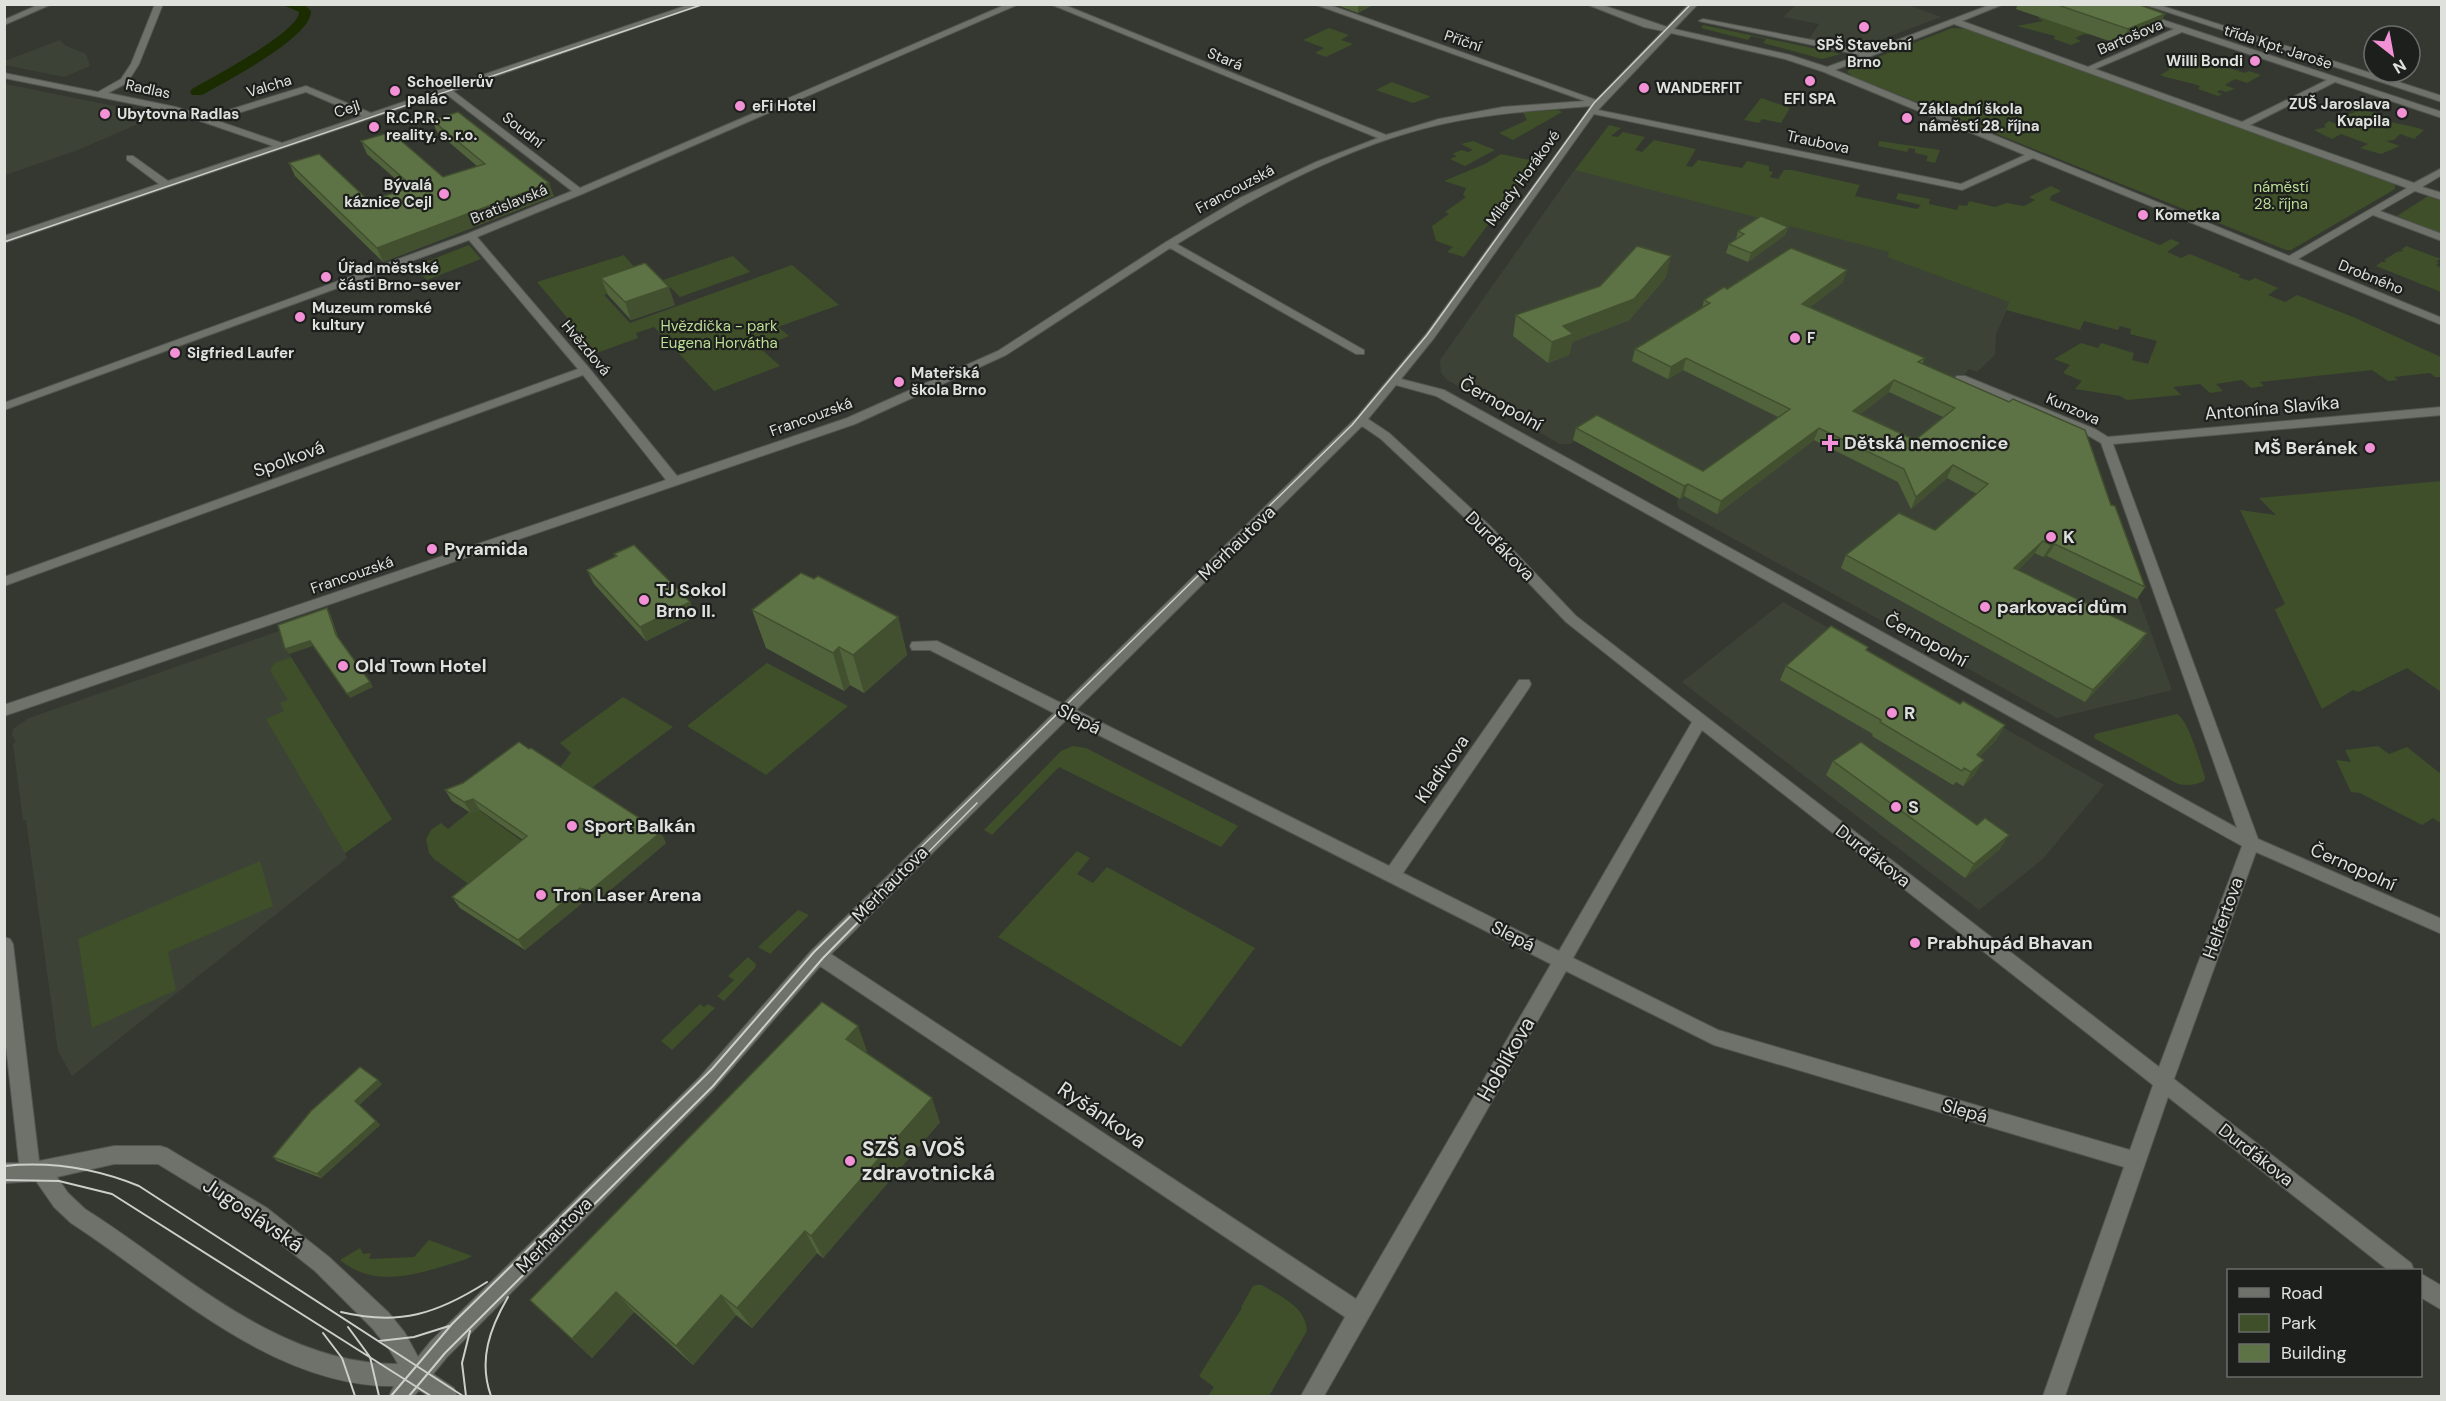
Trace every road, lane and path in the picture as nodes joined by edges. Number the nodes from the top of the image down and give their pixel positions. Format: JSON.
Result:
{"nodes":[{"id":1,"x":48,"y":4,"type":"edge"},
{"id":2,"x":159,"y":4,"type":"edge"},
{"id":3,"x":699,"y":4,"type":"edge"},
{"id":4,"x":1054,"y":4,"type":"edge"},
{"id":5,"x":1318,"y":4,"type":"edge"},
{"id":6,"x":1590,"y":4,"type":"edge"},
{"id":7,"x":1607,"y":4,"type":"edge"},
{"id":8,"x":1694,"y":4,"type":"edge"},
{"id":9,"x":2000,"y":4,"type":"edge"},
{"id":10,"x":2106,"y":4,"type":"edge"},
{"id":11,"x":2147,"y":4,"type":"edge"},
{"id":12,"x":1012,"y":5,"type":"edge"},
{"id":13,"x":1703,"y":21,"type":"dead end"},
{"id":14,"x":1956,"y":22,"type":"junction"},
{"id":15,"x":4,"y":23,"type":"edge"},
{"id":16,"x":1671,"y":28,"type":"junction"},
{"id":17,"x":2181,"y":29,"type":"junction"},
{"id":18,"x":1869,"y":54,"type":"junction"},
{"id":19,"x":2089,"y":69,"type":"junction"},
{"id":20,"x":1827,"y":70,"type":"junction"},
{"id":21,"x":4,"y":75,"type":"edge"},
{"id":22,"x":2335,"y":79,"type":"junction"},
{"id":23,"x":448,"y":91,"type":"junction"},
{"id":24,"x":100,"y":94,"type":"junction"},
{"id":25,"x":2442,"y":99,"type":"edge"},
{"id":26,"x":1595,"y":107,"type":"junction"},
{"id":27,"x":2442,"y":115,"type":"edge"},
{"id":28,"x":371,"y":116,"type":"junction"},
{"id":29,"x":207,"y":120,"type":"junction"},
{"id":30,"x":2242,"y":124,"type":"junction"},
{"id":31,"x":1386,"y":138,"type":"junction"},
{"id":32,"x":282,"y":146,"type":"junction"},
{"id":33,"x":2032,"y":155,"type":"junction"},
{"id":34,"x":130,"y":158,"type":"dead end"},
{"id":35,"x":2442,"y":171,"type":"edge"},
{"id":36,"x":166,"y":185,"type":"junction"},
{"id":37,"x":2415,"y":187,"type":"junction"},
{"id":38,"x":579,"y":192,"type":"junction"},
{"id":39,"x":2442,"y":197,"type":"edge"},
{"id":40,"x":2373,"y":212,"type":"junction"},
{"id":41,"x":471,"y":236,"type":"junction"},
{"id":42,"x":2442,"y":238,"type":"edge"},
{"id":43,"x":4,"y":240,"type":"edge"},
{"id":44,"x":1170,"y":244,"type":"junction"},
{"id":45,"x":2289,"y":260,"type":"junction"},
{"id":46,"x":2442,"y":322,"type":"edge"},
{"id":47,"x":1360,"y":351,"type":"dead end"},
{"id":48,"x":585,"y":370,"type":"junction"},
{"id":49,"x":1961,"y":378,"type":"edge"},
{"id":50,"x":1394,"y":382,"type":"junction"},
{"id":51,"x":4,"y":407,"type":"edge"},
{"id":52,"x":2442,"y":411,"type":"edge"},
{"id":53,"x":1361,"y":420,"type":"junction"},
{"id":54,"x":2106,"y":441,"type":"junction"},
{"id":55,"x":675,"y":482,"type":"junction"},
{"id":56,"x":4,"y":582,"type":"edge"},
{"id":57,"x":917,"y":646,"type":"dead end"},
{"id":58,"x":1524,"y":684,"type":"dead end"},
{"id":59,"x":4,"y":711,"type":"edge"},
{"id":60,"x":1064,"y":711,"type":"junction"},
{"id":61,"x":1700,"y":721,"type":"junction"},
{"id":62,"x":2251,"y":843,"type":"junction"},
{"id":63,"x":1392,"y":876,"type":"junction"},
{"id":64,"x":2442,"y":927,"type":"edge"},
{"id":65,"x":4,"y":944,"type":"edge"},
{"id":66,"x":818,"y":955,"type":"junction"},
{"id":67,"x":1563,"y":961,"type":"junction"},
{"id":68,"x":2163,"y":1083,"type":"junction"},
{"id":69,"x":2136,"y":1161,"type":"junction"},
{"id":70,"x":35,"y":1171,"type":"junction"},
{"id":71,"x":4,"y":1173,"type":"edge"},
{"id":72,"x":2403,"y":1269,"type":"edge"},
{"id":73,"x":2422,"y":1284,"type":"edge"},
{"id":74,"x":2442,"y":1300,"type":"edge"},
{"id":75,"x":1359,"y":1314,"type":"junction"},
{"id":76,"x":416,"y":1375,"type":"junction"},
{"id":77,"x":400,"y":1396,"type":"edge"},
{"id":78,"x":446,"y":1396,"type":"edge"},
{"id":79,"x":1312,"y":1396,"type":"edge"},
{"id":80,"x":2054,"y":1396,"type":"edge"}],
"edges":[{"from":1,"to":15,"type":"street"},
{"from":2,"to":24,"type":"street"},
{"from":3,"to":23,"type":"street","name":"Cejl"},
{"from":4,"to":31,"type":"street","name":"Stará"},
{"from":5,"to":26,"type":"street","name":"Příční"},
{"from":6,"to":16,"type":"street"},
{"from":7,"to":16,"type":"street"},
{"from":8,"to":16,"type":"street","name":"Milady Horákové"},
{"from":9,"to":14,"type":"street"},
{"from":10,"to":17,"type":"street","name":"třída Kpt. Jaroše"},
{"from":11,"to":25,"type":"street","name":"třída Kpt. Jaroše"},
{"from":12,"to":38,"type":"street","name":"Bratislavská"},
{"from":13,"to":18,"type":"street"},
{"from":14,"to":18,"type":"street"},
{"from":14,"to":19,"type":"street"},
{"from":16,"to":20,"type":"street"},
{"from":16,"to":26,"type":"street","name":"Milady Horákové"},
{"from":17,"to":19,"type":"street","name":"Bartošova"},
{"from":17,"to":22,"type":"street","name":"třída Kpt. Jaroše"},
{"from":18,"to":20,"type":"street"},
{"from":19,"to":30,"type":"street"},
{"from":20,"to":33,"type":"street"},
{"from":21,"to":24,"type":"street","name":"Radlas"},
{"from":22,"to":27,"type":"street","name":"třída Kpt. Jaroše"},
{"from":22,"to":30,"type":"street"},
{"from":23,"to":28,"type":"street","name":"Cejl"},
{"from":23,"to":38,"type":"street","name":"Soudní"},
{"from":24,"to":29,"type":"street","name":"Radlas"},
{"from":26,"to":31,"type":"street","name":"Francouzská"},
{"from":26,"to":33,"type":"street","name":"Traubova"},
{"from":26,"to":50,"type":"street","name":"Milady Horákové"},
{"from":28,"to":29,"type":"street","name":"Valcha"},
{"from":28,"to":32,"type":"street","name":"Cejl"},
{"from":29,"to":32,"type":"street","name":"Radlas"},
{"from":30,"to":37,"type":"street"},
{"from":31,"to":44,"type":"street","name":"Francouzská"},
{"from":32,"to":36,"type":"street","name":"Cejl"},
{"from":33,"to":45,"type":"street"},
{"from":34,"to":36,"type":"street"},
{"from":35,"to":37,"type":"street"},
{"from":36,"to":43,"type":"street","name":"Cejl"},
{"from":37,"to":39,"type":"street"},
{"from":37,"to":40,"type":"street"},
{"from":38,"to":41,"type":"street","name":"Bratislavská"},
{"from":40,"to":42,"type":"street"},
{"from":40,"to":45,"type":"street"},
{"from":41,"to":48,"type":"street","name":"Hvězdová"},
{"from":41,"to":51,"type":"street","name":"Bratislavská"},
{"from":44,"to":47,"type":"street"},
{"from":44,"to":55,"type":"street","name":"Francouzská"},
{"from":45,"to":46,"type":"street","name":"Drobného"},
{"from":48,"to":55,"type":"street","name":"Hvězdová"},
{"from":48,"to":56,"type":"street","name":"Spolková"},
{"from":49,"to":54,"type":"street","name":"Kunzova"},
{"from":50,"to":53,"type":"street","name":"Merhautova"},
{"from":50,"to":62,"type":"street","name":"Černopolní"},
{"from":52,"to":54,"type":"street","name":"Antonína Slavíka"},
{"from":53,"to":60,"type":"street","name":"Merhautova"},
{"from":53,"to":61,"type":"street","name":"Durďákova"},
{"from":54,"to":62,"type":"street"},
{"from":55,"to":59,"type":"street","name":"Francouzská"},
{"from":57,"to":60,"type":"street","name":"Slepá"},
{"from":58,"to":63,"type":"street","name":"Kladivova"},
{"from":60,"to":63,"type":"street","name":"Slepá"},
{"from":60,"to":66,"type":"street","name":"Merhautova"},
{"from":61,"to":67,"type":"street","name":"Hoblíkova"},
{"from":61,"to":68,"type":"street","name":"Durďákova"},
{"from":62,"to":64,"type":"street","name":"Černopolní"},
{"from":62,"to":68,"type":"street","name":"Helfertova"},
{"from":63,"to":67,"type":"street","name":"Slepá"},
{"from":65,"to":70,"type":"street"},
{"from":66,"to":75,"type":"street","name":"Ryšánkova"},
{"from":66,"to":76,"type":"street","name":"Merhautova"},
{"from":67,"to":69,"type":"street","name":"Slepá"},
{"from":67,"to":75,"type":"street","name":"Hoblíkova"},
{"from":68,"to":69,"type":"street","name":"Helfertova"},
{"from":68,"to":72,"type":"street","name":"Durďákova"},
{"from":69,"to":80,"type":"street","name":"Helfertova"},
{"from":70,"to":71,"type":"street","name":"Jugoslávská"},
{"from":70,"to":76,"type":"street"},
{"from":70,"to":76,"type":"street","name":"Jugoslávská"},
{"from":73,"to":74,"type":"street"},
{"from":75,"to":79,"type":"street","name":"Hoblíkova"},
{"from":76,"to":77,"type":"street","name":"Merhautova"},
{"from":76,"to":78,"type":"street","name":"Jugoslávská"}]}
